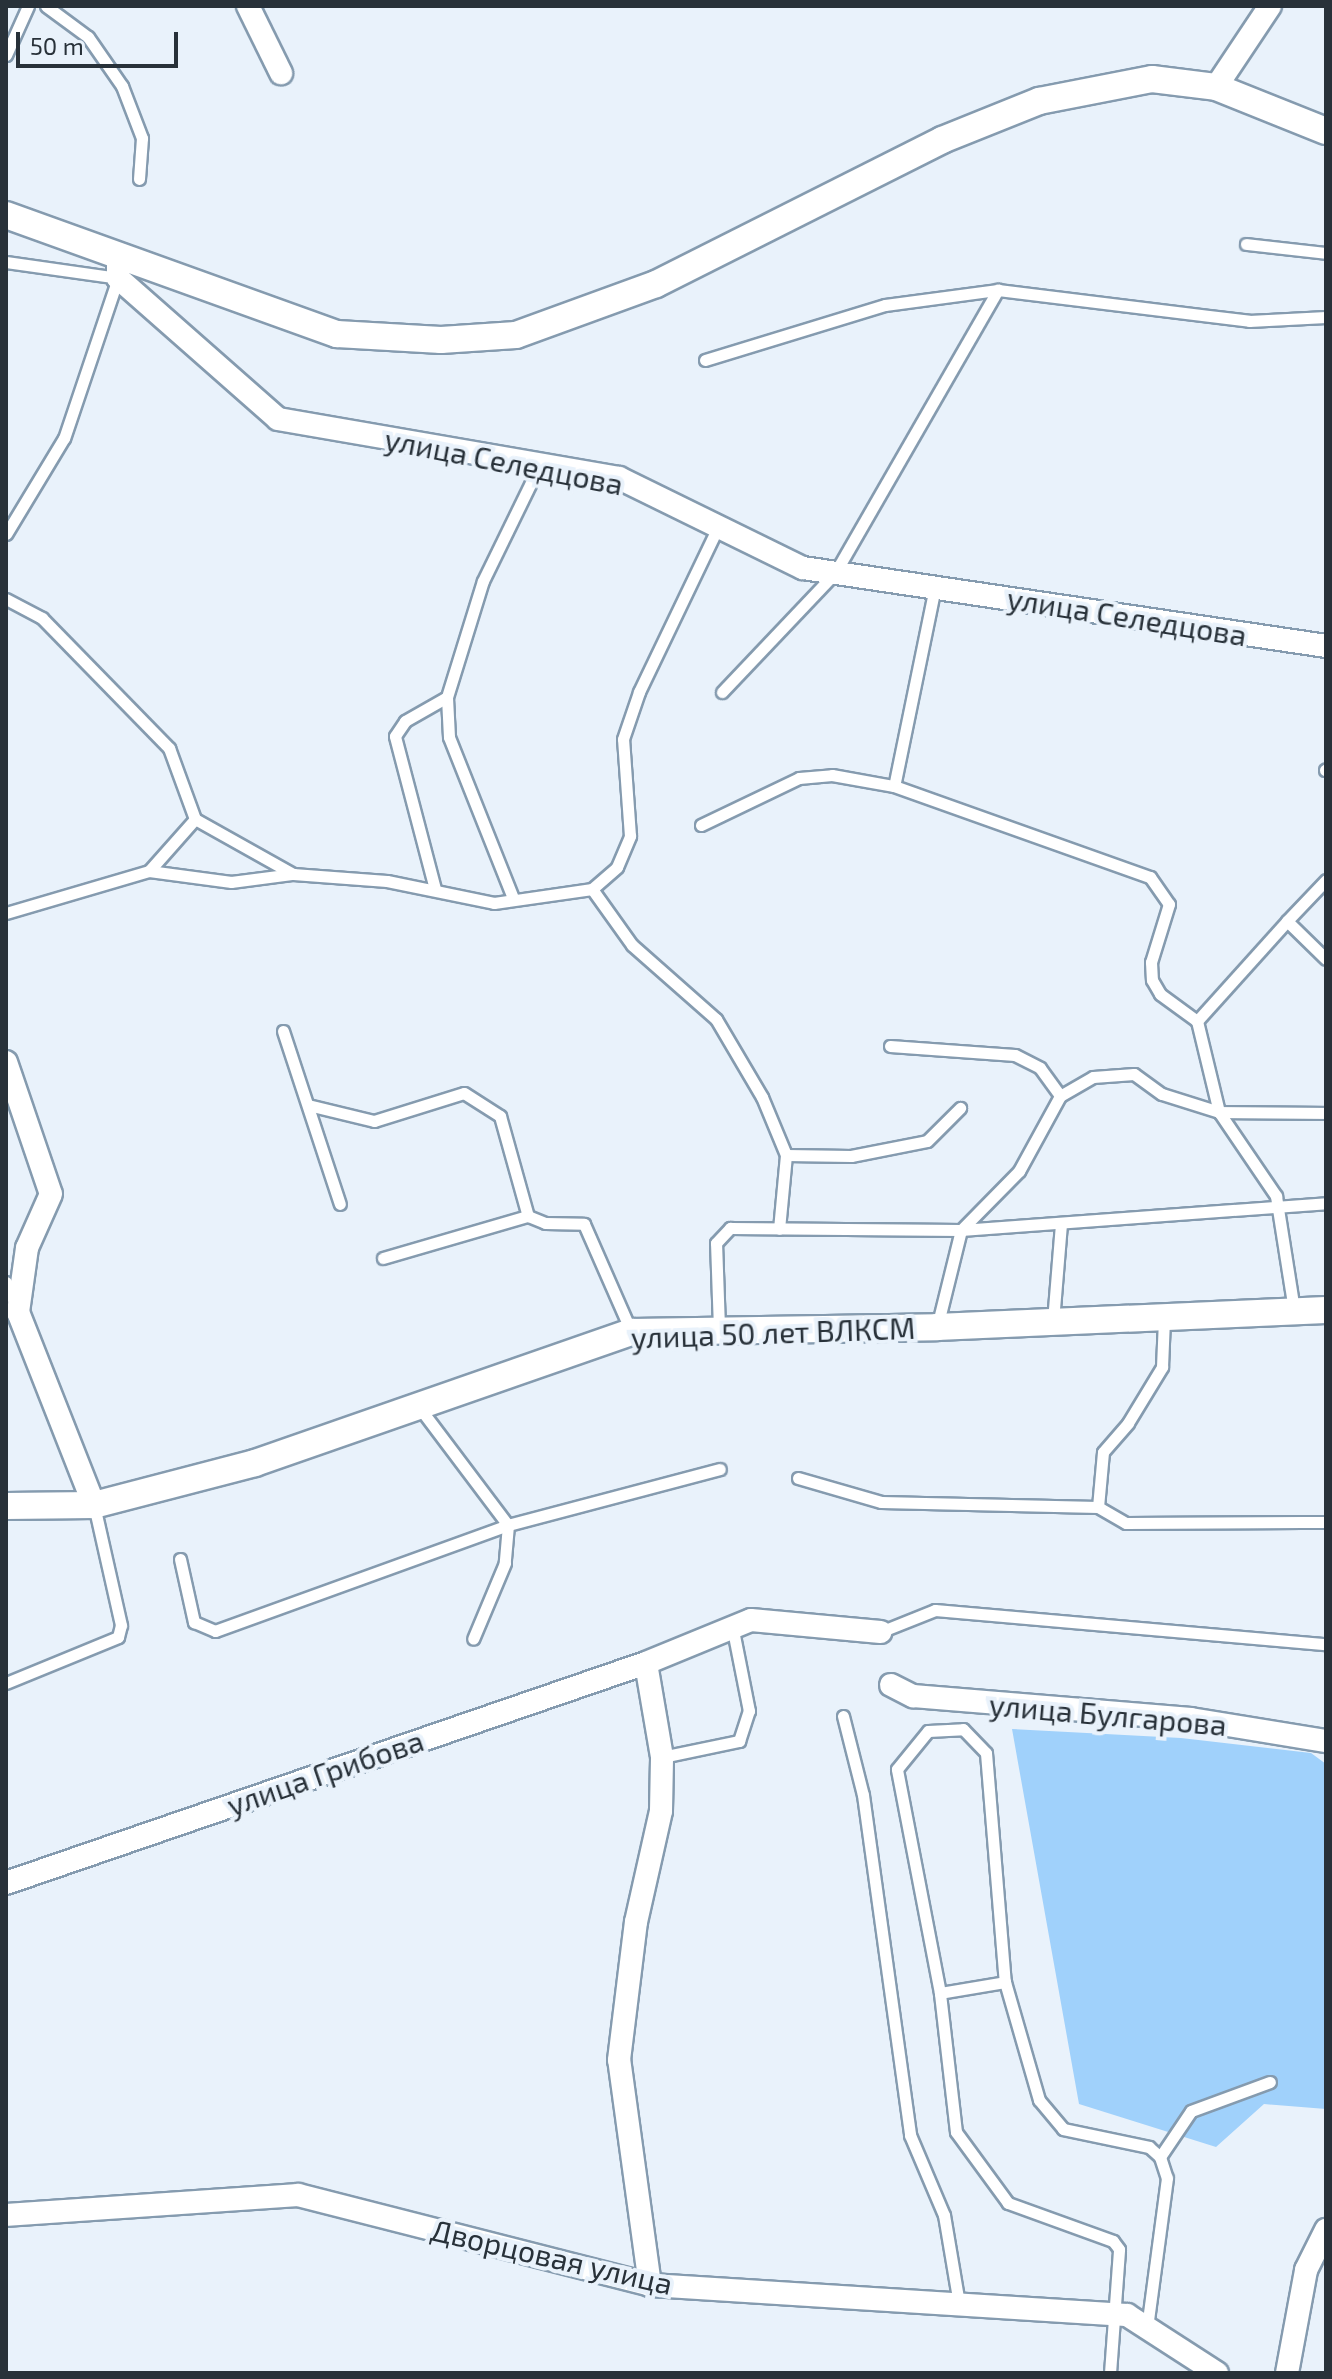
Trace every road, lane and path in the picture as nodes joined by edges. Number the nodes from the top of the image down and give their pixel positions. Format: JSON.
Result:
{"nodes":[{"id":1,"x":28,"y":6,"type":"edge"},
{"id":2,"x":46,"y":6,"type":"edge"},
{"id":3,"x":248,"y":6,"type":"edge"},
{"id":4,"x":1270,"y":6,"type":"edge"},
{"id":5,"x":6,"y":55,"type":"edge"},
{"id":6,"x":281,"y":73,"type":"dead end"},
{"id":7,"x":1216,"y":87,"type":"junction"},
{"id":8,"x":1326,"y":131,"type":"edge"},
{"id":9,"x":139,"y":179,"type":"dead end"},
{"id":10,"x":6,"y":215,"type":"edge"},
{"id":11,"x":1246,"y":244,"type":"dead end"},
{"id":12,"x":1326,"y":253,"type":"edge"},
{"id":13,"x":6,"y":262,"type":"edge"},
{"id":14,"x":118,"y":267,"type":"junction"},
{"id":15,"x":998,"y":290,"type":"junction"},
{"id":16,"x":1326,"y":317,"type":"edge"},
{"id":17,"x":705,"y":360,"type":"dead end"},
{"id":18,"x":540,"y":464,"type":"junction"},
{"id":19,"x":719,"y":525,"type":"junction"},
{"id":20,"x":6,"y":534,"type":"edge"},
{"id":21,"x":835,"y":573,"type":"junction"},
{"id":22,"x":935,"y":587,"type":"junction"},
{"id":23,"x":6,"y":599,"type":"edge"},
{"id":24,"x":1326,"y":646,"type":"edge"},
{"id":25,"x":722,"y":692,"type":"dead end"},
{"id":26,"x":447,"y":697,"type":"junction"},
{"id":27,"x":894,"y":786,"type":"junction"},
{"id":28,"x":195,"y":819,"type":"junction"},
{"id":29,"x":701,"y":825,"type":"dead end"},
{"id":30,"x":149,"y":871,"type":"junction"},
{"id":31,"x":293,"y":874,"type":"junction"},
{"id":32,"x":1326,"y":880,"type":"edge"},
{"id":33,"x":435,"y":889,"type":"junction"},
{"id":34,"x":592,"y":889,"type":"junction"},
{"id":35,"x":513,"y":898,"type":"junction"},
{"id":36,"x":6,"y":913,"type":"edge"},
{"id":37,"x":1287,"y":921,"type":"junction"},
{"id":38,"x":1326,"y":959,"type":"edge"},
{"id":39,"x":1197,"y":1021,"type":"junction"},
{"id":40,"x":283,"y":1031,"type":"dead end"},
{"id":41,"x":890,"y":1046,"type":"dead end"},
{"id":42,"x":6,"y":1062,"type":"edge"},
{"id":43,"x":1060,"y":1096,"type":"junction"},
{"id":44,"x":308,"y":1105,"type":"junction"},
{"id":45,"x":960,"y":1108,"type":"dead end"},
{"id":46,"x":1219,"y":1112,"type":"junction"},
{"id":47,"x":1326,"y":1113,"type":"edge"},
{"id":48,"x":786,"y":1155,"type":"junction"},
{"id":49,"x":1326,"y":1203,"type":"edge"},
{"id":50,"x":340,"y":1204,"type":"dead end"},
{"id":51,"x":1280,"y":1209,"type":"junction"},
{"id":52,"x":528,"y":1216,"type":"junction"},
{"id":53,"x":1061,"y":1223,"type":"junction"},
{"id":54,"x":779,"y":1229,"type":"junction"},
{"id":55,"x":961,"y":1230,"type":"junction"},
{"id":56,"x":383,"y":1258,"type":"dead end"},
{"id":57,"x":6,"y":1282,"type":"edge"},
{"id":58,"x":1326,"y":1310,"type":"edge"},
{"id":59,"x":1294,"y":1311,"type":"junction"},
{"id":60,"x":18,"y":1312,"type":"junction"},
{"id":61,"x":1164,"y":1315,"type":"junction"},
{"id":62,"x":1052,"y":1322,"type":"junction"},
{"id":63,"x":937,"y":1327,"type":"junction"},
{"id":64,"x":719,"y":1328,"type":"junction"},
{"id":65,"x":632,"y":1332,"type":"junction"},
{"id":66,"x":419,"y":1406,"type":"junction"},
{"id":67,"x":720,"y":1469,"type":"dead end"},
{"id":68,"x":798,"y":1478,"type":"dead end"},
{"id":69,"x":94,"y":1505,"type":"junction"},
{"id":70,"x":6,"y":1506,"type":"edge"},
{"id":71,"x":1098,"y":1507,"type":"junction"},
{"id":72,"x":1326,"y":1522,"type":"edge"},
{"id":73,"x":508,"y":1525,"type":"junction"},
{"id":74,"x":180,"y":1559,"type":"dead end"},
{"id":75,"x":733,"y":1630,"type":"junction"},
{"id":76,"x":880,"y":1632,"type":"joint"},
{"id":77,"x":473,"y":1639,"type":"dead end"},
{"id":78,"x":1326,"y":1644,"type":"edge"},
{"id":79,"x":646,"y":1663,"type":"junction"},
{"id":80,"x":6,"y":1683,"type":"edge"},
{"id":81,"x":891,"y":1685,"type":"dead end"},
{"id":82,"x":843,"y":1716,"type":"dead end"},
{"id":83,"x":1326,"y":1741,"type":"edge"},
{"id":84,"x":662,"y":1757,"type":"junction"},
{"id":85,"x":6,"y":1883,"type":"edge"},
{"id":86,"x":1005,"y":1982,"type":"junction"},
{"id":87,"x":940,"y":1993,"type":"junction"},
{"id":88,"x":1270,"y":2082,"type":"dead end"},
{"id":89,"x":1160,"y":2157,"type":"junction"},
{"id":90,"x":6,"y":2215,"type":"edge"},
{"id":91,"x":1326,"y":2230,"type":"edge"},
{"id":92,"x":650,"y":2285,"type":"junction"},
{"id":93,"x":959,"y":2304,"type":"junction"},
{"id":94,"x":1112,"y":2313,"type":"junction"},
{"id":95,"x":1147,"y":2328,"type":"junction"},
{"id":96,"x":1110,"y":2373,"type":"edge"},
{"id":97,"x":1217,"y":2373,"type":"edge"},
{"id":98,"x":1287,"y":2373,"type":"edge"}],
"edges":[{"from":1,"to":5,"type":"lane"},
{"from":2,"to":9,"type":"lane"},
{"from":3,"to":6,"type":"street"},
{"from":4,"to":7,"type":"street"},
{"from":7,"to":8,"type":"street","name":"улица Селедцова"},
{"from":7,"to":14,"type":"street","name":"улица Селедцова"},
{"from":10,"to":14,"type":"street","name":"улица Селедцова"},
{"from":11,"to":12,"type":"lane"},
{"from":13,"to":14,"type":"lane"},
{"from":14,"to":18,"type":"street","name":"улица Селедцова"},
{"from":14,"to":20,"type":"lane"},
{"from":15,"to":16,"type":"lane"},
{"from":15,"to":17,"type":"lane"},
{"from":15,"to":21,"type":"lane"},
{"from":18,"to":19,"type":"street","name":"улица Селедцова"},
{"from":18,"to":26,"type":"lane"},
{"from":19,"to":21,"type":"street","name":"улица Селедцова"},
{"from":19,"to":34,"type":"lane"},
{"from":21,"to":22,"type":"street","name":"улица Селедцова"},
{"from":21,"to":25,"type":"lane"},
{"from":22,"to":24,"type":"street","name":"улица Селедцова"},
{"from":22,"to":27,"type":"lane"},
{"from":23,"to":28,"type":"lane"},
{"from":26,"to":33,"type":"lane"},
{"from":26,"to":35,"type":"lane"},
{"from":27,"to":29,"type":"lane"},
{"from":27,"to":39,"type":"lane"},
{"from":28,"to":30,"type":"lane"},
{"from":28,"to":31,"type":"lane"},
{"from":30,"to":31,"type":"lane"},
{"from":30,"to":36,"type":"lane"},
{"from":31,"to":33,"type":"lane"},
{"from":32,"to":37,"type":"lane"},
{"from":33,"to":35,"type":"lane"},
{"from":34,"to":35,"type":"lane"},
{"from":34,"to":48,"type":"lane"},
{"from":37,"to":38,"type":"lane"},
{"from":37,"to":39,"type":"lane"},
{"from":39,"to":46,"type":"lane"},
{"from":40,"to":44,"type":"lane"},
{"from":41,"to":43,"type":"lane"},
{"from":42,"to":60,"type":"street"},
{"from":43,"to":46,"type":"lane"},
{"from":43,"to":55,"type":"lane"},
{"from":44,"to":50,"type":"lane"},
{"from":44,"to":52,"type":"lane"},
{"from":45,"to":48,"type":"lane"},
{"from":46,"to":47,"type":"lane"},
{"from":46,"to":51,"type":"lane"},
{"from":48,"to":54,"type":"lane"},
{"from":49,"to":51,"type":"lane"},
{"from":51,"to":53,"type":"lane"},
{"from":51,"to":59,"type":"lane"},
{"from":52,"to":56,"type":"lane"},
{"from":52,"to":65,"type":"lane"},
{"from":53,"to":55,"type":"lane"},
{"from":53,"to":62,"type":"lane"},
{"from":54,"to":55,"type":"lane"},
{"from":54,"to":64,"type":"lane"},
{"from":55,"to":63,"type":"lane"},
{"from":57,"to":60,"type":"lane"},
{"from":58,"to":59,"type":"street","name":"улица 50 лет ВЛКСМ"},
{"from":59,"to":61,"type":"street","name":"улица 50 лет ВЛКСМ"},
{"from":60,"to":69,"type":"street"},
{"from":61,"to":62,"type":"street","name":"улица 50 лет ВЛКСМ"},
{"from":61,"to":71,"type":"lane"},
{"from":62,"to":63,"type":"street","name":"улица 50 лет ВЛКСМ"},
{"from":63,"to":64,"type":"street","name":"улица 50 лет ВЛКСМ"},
{"from":64,"to":65,"type":"street","name":"улица 50 лет ВЛКСМ"},
{"from":65,"to":66,"type":"street","name":"улица 50 лет ВЛКСМ"},
{"from":66,"to":69,"type":"street","name":"улица 50 лет ВЛКСМ"},
{"from":66,"to":73,"type":"lane"},
{"from":67,"to":73,"type":"lane"},
{"from":68,"to":71,"type":"lane"},
{"from":69,"to":70,"type":"street","name":"улица 50 лет ВЛКСМ"},
{"from":69,"to":80,"type":"lane"},
{"from":71,"to":72,"type":"lane"},
{"from":73,"to":74,"type":"lane"},
{"from":73,"to":77,"type":"lane"},
{"from":75,"to":76,"type":"street"},
{"from":75,"to":79,"type":"street","name":"улица Грибова"},
{"from":75,"to":84,"type":"lane"},
{"from":76,"to":78,"type":"lane"},
{"from":79,"to":84,"type":"street"},
{"from":79,"to":85,"type":"street","name":"улица Грибова"},
{"from":81,"to":83,"type":"street","name":"улица Булгарова"},
{"from":82,"to":93,"type":"lane"},
{"from":84,"to":92,"type":"street"},
{"from":86,"to":87,"type":"lane"},
{"from":86,"to":87,"type":"lane"},
{"from":86,"to":89,"type":"lane"},
{"from":87,"to":94,"type":"lane"},
{"from":88,"to":89,"type":"lane"},
{"from":89,"to":95,"type":"lane"},
{"from":90,"to":92,"type":"street","name":"Дворцовая улица"},
{"from":91,"to":98,"type":"street"},
{"from":92,"to":93,"type":"street","name":"Дворцовая улица"},
{"from":93,"to":94,"type":"street","name":"Дворцовая улица"},
{"from":94,"to":95,"type":"street","name":"Дворцовая улица"},
{"from":94,"to":96,"type":"lane"},
{"from":95,"to":97,"type":"street","name":"Дворцовая улица"}]}
